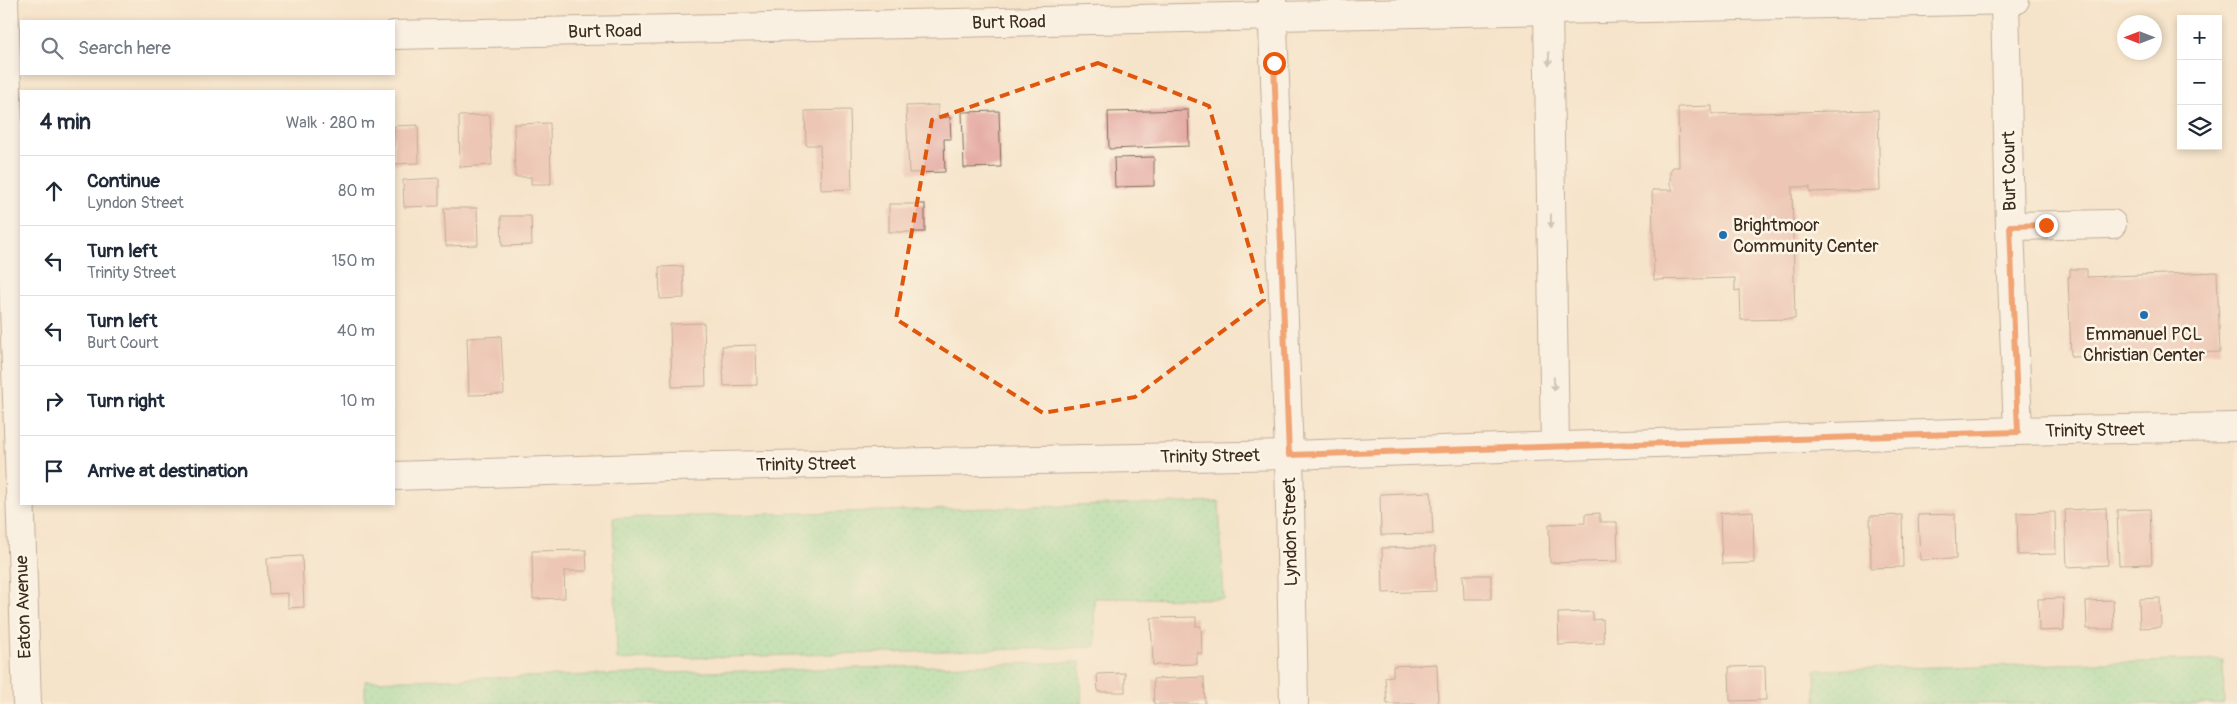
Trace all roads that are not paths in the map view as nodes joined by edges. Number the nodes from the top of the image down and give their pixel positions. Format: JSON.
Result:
{"nodes":[{"id":1,"x":4,"y":0,"type":"edge"},
{"id":2,"x":2005,"y":0,"type":"edge"},
{"id":3,"x":2015,"y":0,"type":"edge"},
{"id":4,"x":1667,"y":3,"type":"edge"},
{"id":5,"x":1272,"y":8,"type":"edge"},
{"id":6,"x":1548,"y":10,"type":"junction"},
{"id":7,"x":395,"y":35,"type":"edge"},
{"id":8,"x":9,"y":43,"type":"edge"},
{"id":9,"x":2112,"y":224,"type":"dead end"},
{"id":10,"x":2010,"y":226,"type":"junction"},
{"id":11,"x":2237,"y":427,"type":"edge"},
{"id":12,"x":2018,"y":432,"type":"junction"},
{"id":13,"x":1555,"y":446,"type":"junction"},
{"id":14,"x":1289,"y":455,"type":"junction"},
{"id":15,"x":395,"y":476,"type":"edge"},
{"id":16,"x":13,"y":489,"type":"edge"},
{"id":17,"x":27,"y":704,"type":"edge"},
{"id":18,"x":1294,"y":704,"type":"edge"}],
"edges":[{"from":1,"to":8,"type":"street","name":"Eaton Avenue"},
{"from":2,"to":3,"type":"street","name":"Burt Road"},
{"from":2,"to":4,"type":"street","name":"Burt Road"},
{"from":2,"to":10,"type":"street","name":"Burt Court"},
{"from":4,"to":6,"type":"street","name":"Burt Road"},
{"from":5,"to":6,"type":"street","name":"Burt Road"},
{"from":5,"to":7,"type":"street","name":"Burt Road"},
{"from":5,"to":14,"type":"street","name":"Lyndon Street"},
{"from":6,"to":13,"type":"street","one_way":true},
{"from":8,"to":16,"type":"street","name":"Eaton Avenue"},
{"from":9,"to":10,"type":"street"},
{"from":10,"to":12,"type":"street","name":"Burt Court"},
{"from":11,"to":12,"type":"street","name":"Trinity Street"},
{"from":12,"to":13,"type":"street","name":"Trinity Street"},
{"from":13,"to":14,"type":"street","name":"Trinity Street"},
{"from":14,"to":15,"type":"street","name":"Trinity Street"},
{"from":14,"to":18,"type":"street","name":"Lyndon Street"},
{"from":16,"to":17,"type":"street","name":"Eaton Avenue"}]}
